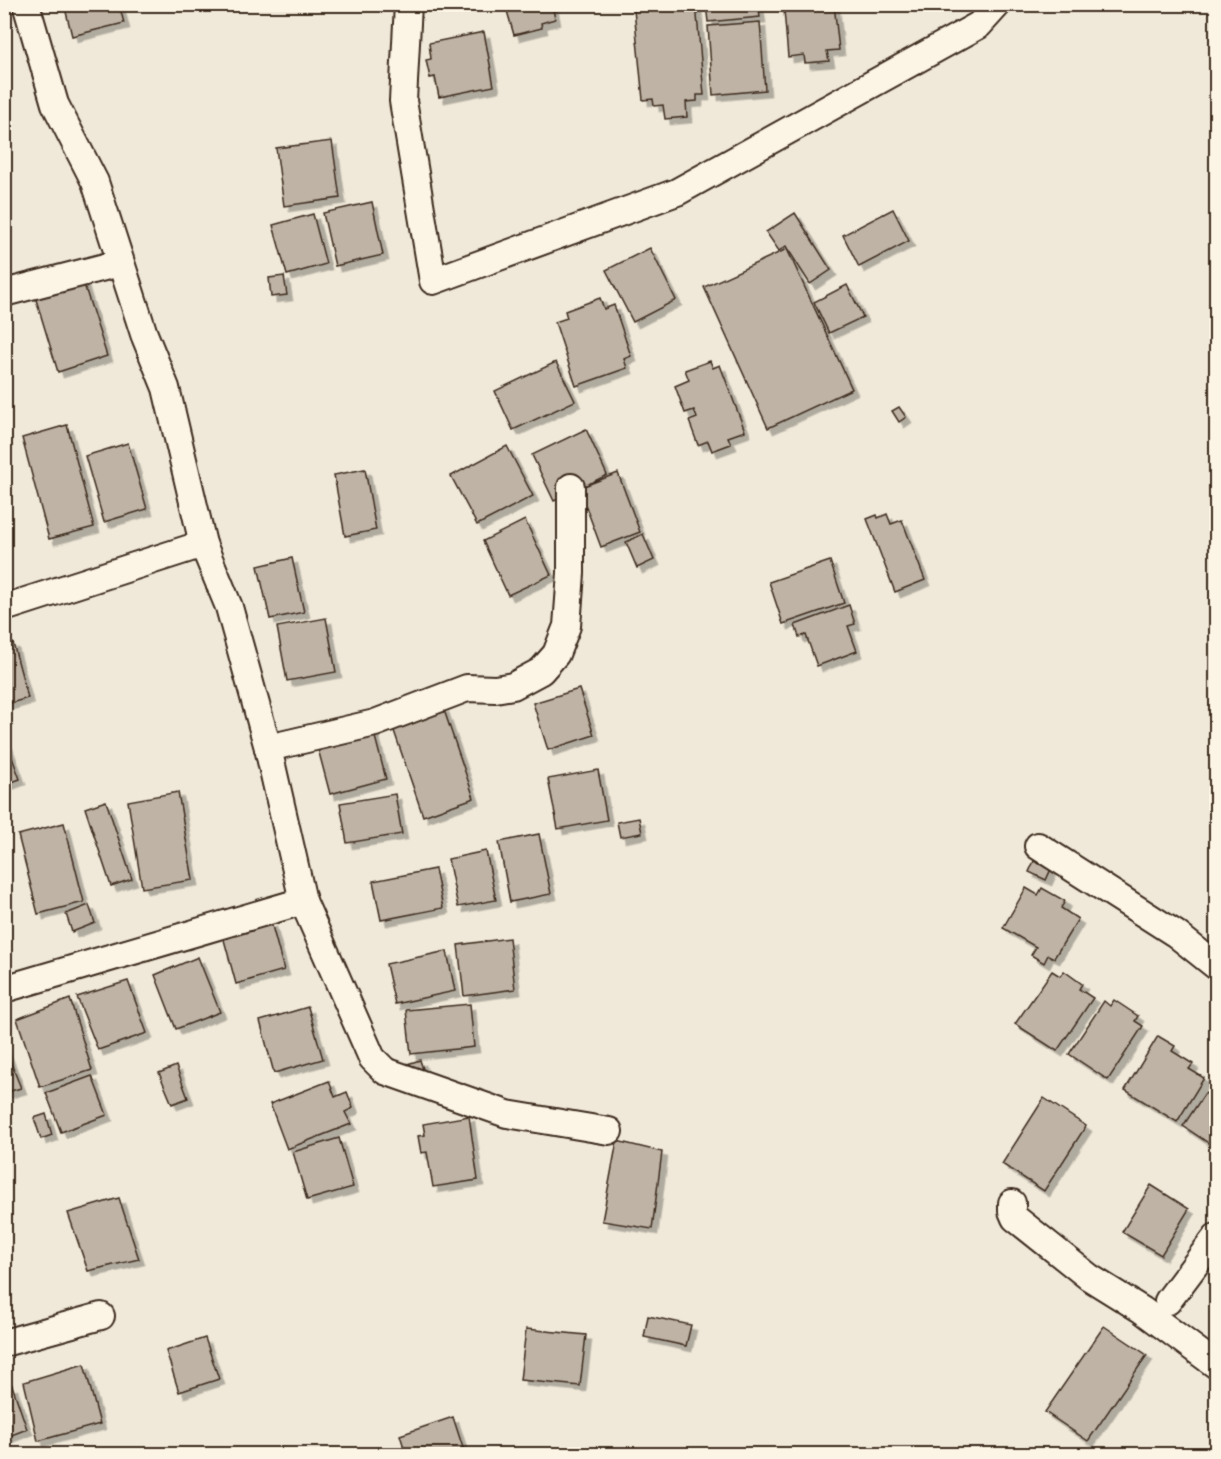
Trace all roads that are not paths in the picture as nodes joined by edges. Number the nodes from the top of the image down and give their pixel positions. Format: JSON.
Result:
{"nodes":[{"id":1,"x":26,"y":4,"type":"edge"},
{"id":2,"x":408,"y":4,"type":"edge"},
{"id":3,"x":998,"y":4,"type":"edge"},
{"id":4,"x":120,"y":263,"type":"junction"},
{"id":5,"x":4,"y":293,"type":"edge"},
{"id":6,"x":571,"y":487,"type":"dead end"},
{"id":7,"x":203,"y":544,"type":"junction"},
{"id":8,"x":4,"y":608,"type":"edge"},
{"id":9,"x":268,"y":748,"type":"junction"},
{"id":10,"x":1038,"y":846,"type":"dead end"},
{"id":11,"x":303,"y":901,"type":"junction"},
{"id":12,"x":1216,"y":966,"type":"edge"},
{"id":13,"x":4,"y":989,"type":"edge"},
{"id":14,"x":609,"y":1131,"type":"dead end"},
{"id":15,"x":1012,"y":1203,"type":"dead end"},
{"id":16,"x":1216,"y":1237,"type":"edge"},
{"id":17,"x":1168,"y":1301,"type":"dead end"},
{"id":18,"x":100,"y":1316,"type":"dead end"},
{"id":19,"x":4,"y":1343,"type":"edge"},
{"id":20,"x":1216,"y":1365,"type":"edge"}],
"edges":[{"from":1,"to":4,"type":"street"},
{"from":2,"to":3,"type":"street"},
{"from":4,"to":5,"type":"street"},
{"from":4,"to":7,"type":"street"},
{"from":6,"to":9,"type":"street"},
{"from":7,"to":8,"type":"street"},
{"from":7,"to":9,"type":"street"},
{"from":9,"to":11,"type":"street"},
{"from":10,"to":12,"type":"street"},
{"from":11,"to":13,"type":"street"},
{"from":11,"to":14,"type":"street"},
{"from":15,"to":20,"type":"street"},
{"from":16,"to":17,"type":"street"},
{"from":18,"to":19,"type":"street"}]}
